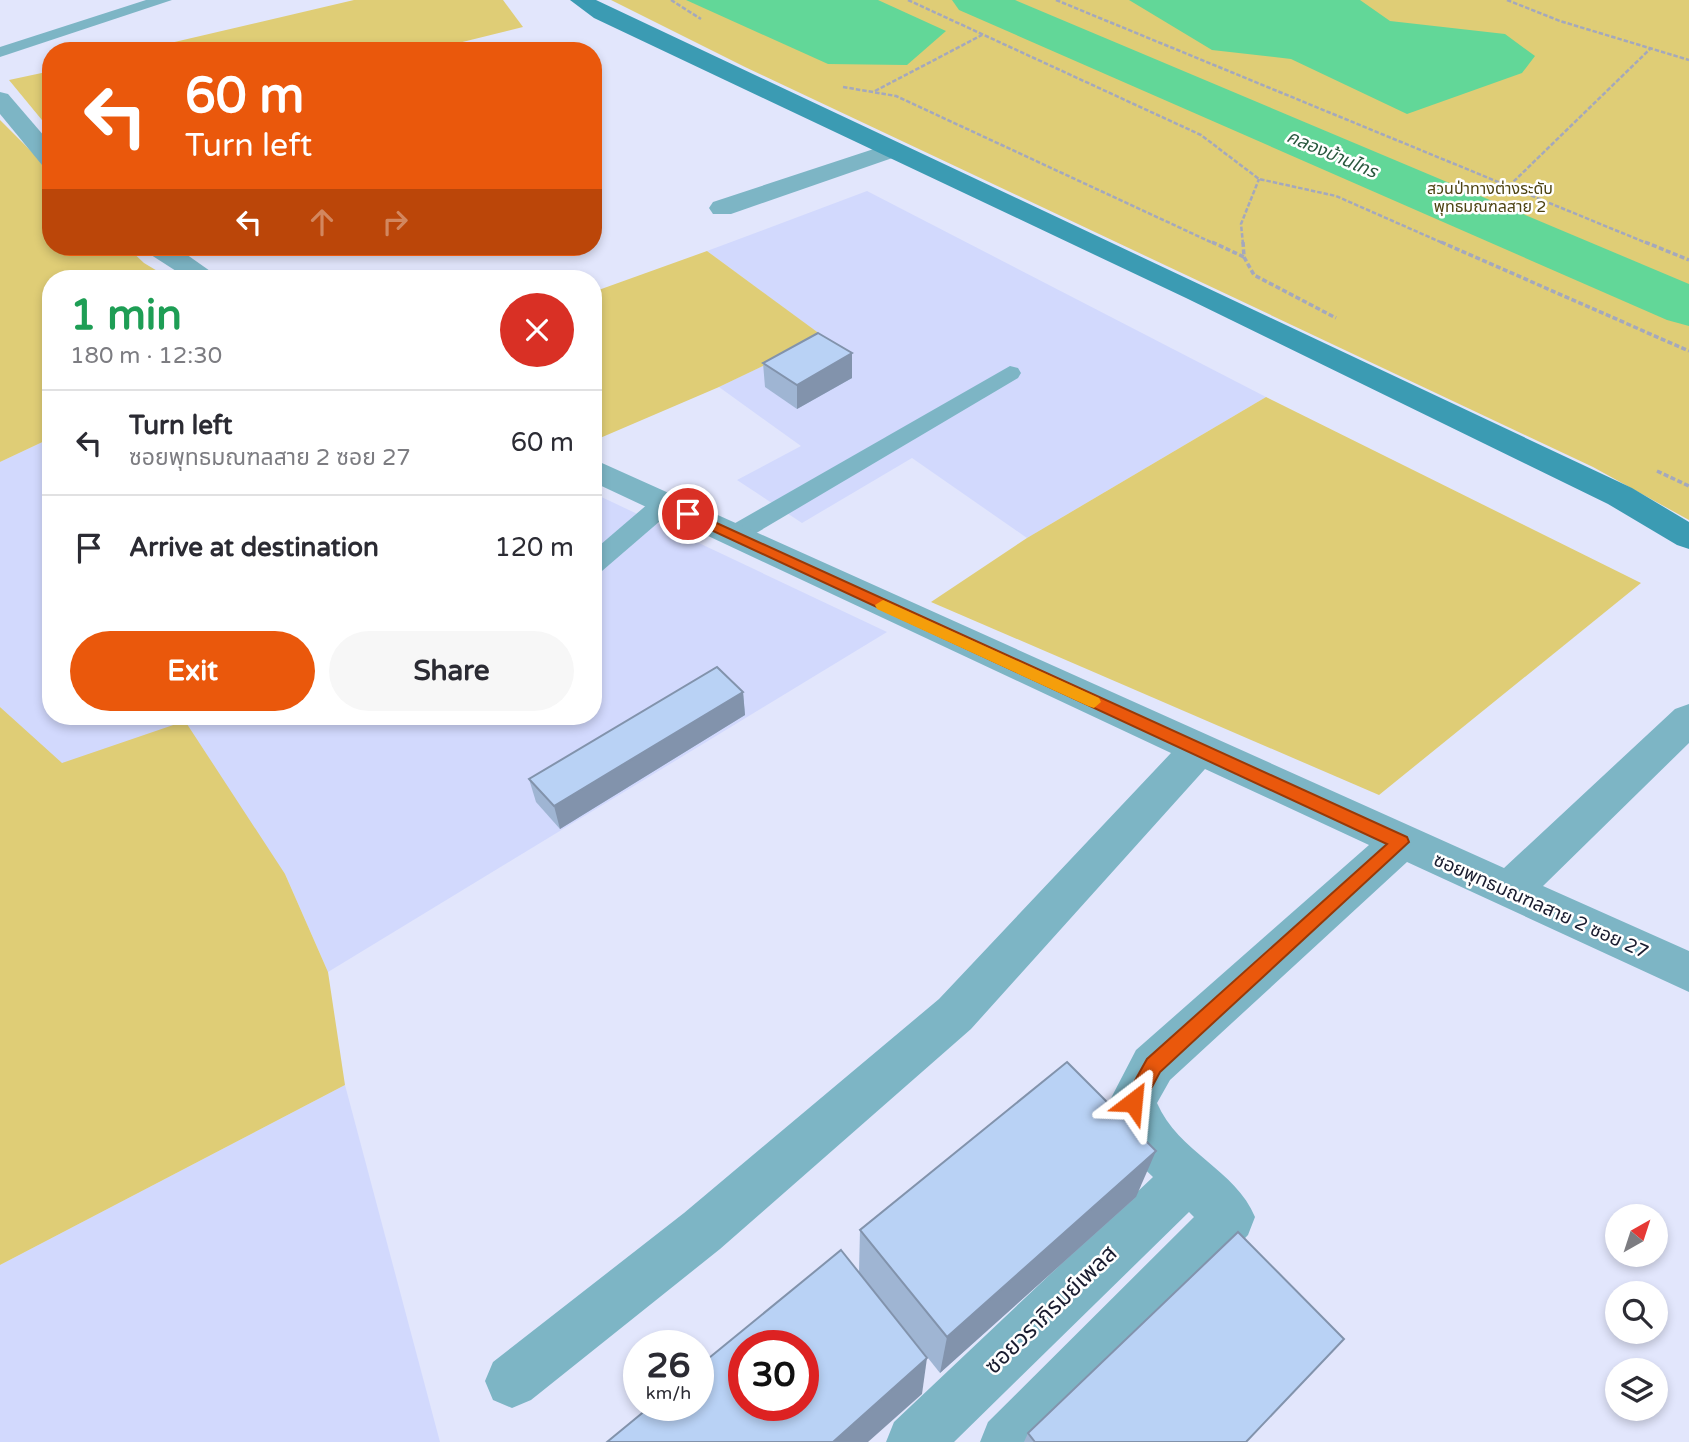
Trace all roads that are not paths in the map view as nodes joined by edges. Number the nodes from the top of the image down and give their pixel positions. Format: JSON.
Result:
{"nodes":[{"id":1,"x":163,"y":0,"type":"edge"},
{"id":2,"x":581,"y":0,"type":"edge"},
{"id":3,"x":42,"y":42,"type":"edge"},
{"id":4,"x":43,"y":42,"type":"edge"},
{"id":5,"x":0,"y":52,"type":"edge"},
{"id":6,"x":0,"y":99,"type":"edge"},
{"id":7,"x":42,"y":149,"type":"edge"},
{"id":8,"x":892,"y":150,"type":"junction"},
{"id":9,"x":722,"y":208,"type":"dead end"},
{"id":10,"x":172,"y":256,"type":"edge"},
{"id":11,"x":194,"y":270,"type":"edge"},
{"id":12,"x":1010,"y":373,"type":"dead end"},
{"id":13,"x":602,"y":473,"type":"edge"},
{"id":14,"x":665,"y":503,"type":"junction"},
{"id":15,"x":732,"y":536,"type":"junction"},
{"id":16,"x":1689,"y":537,"type":"edge"},
{"id":17,"x":602,"y":557,"type":"edge"},
{"id":18,"x":1689,"y":719,"type":"edge"},
{"id":19,"x":1198,"y":750,"type":"junction"},
{"id":20,"x":1401,"y":842,"type":"junction"},
{"id":21,"x":1509,"y":891,"type":"junction"},
{"id":22,"x":1689,"y":972,"type":"edge"},
{"id":23,"x":1187,"y":1179,"type":"junction"},
{"id":24,"x":512,"y":1381,"type":"dead end"},
{"id":25,"x":914,"y":1442,"type":"edge"},
{"id":26,"x":1007,"y":1442,"type":"edge"}],
"edges":[{"from":1,"to":4,"type":"lane"},
{"from":2,"to":8,"type":"main road"},
{"from":3,"to":5,"type":"lane"},
{"from":6,"to":7,"type":"street"},
{"from":8,"to":9,"type":"street"},
{"from":8,"to":16,"type":"main road"},
{"from":10,"to":11,"type":"street"},
{"from":12,"to":15,"type":"lane"},
{"from":13,"to":14,"type":"street","name":"ซอยพุทธมณฑลสาย 2 ซอย 27"},
{"from":14,"to":15,"type":"street","name":"ซอยพุทธมณฑลสาย 2 ซอย 27"},
{"from":14,"to":17,"type":"lane"},
{"from":15,"to":19,"type":"street","name":"ซอยพุทธมณฑลสาย 2 ซอย 27"},
{"from":18,"to":21,"type":"street"},
{"from":19,"to":20,"type":"street","name":"ซอยพุทธมณฑลสาย 2 ซอย 27"},
{"from":19,"to":24,"type":"street"},
{"from":20,"to":21,"type":"street","name":"ซอยพุทธมณฑลสาย 2 ซอย 27"},
{"from":20,"to":23,"type":"street"},
{"from":21,"to":22,"type":"street","name":"ซอยพุทธมณฑลสาย 2 ซอย 27"},
{"from":23,"to":25,"type":"street","name":"ซอยวราภิรมย์เพลส"},
{"from":23,"to":26,"type":"street"}]}
